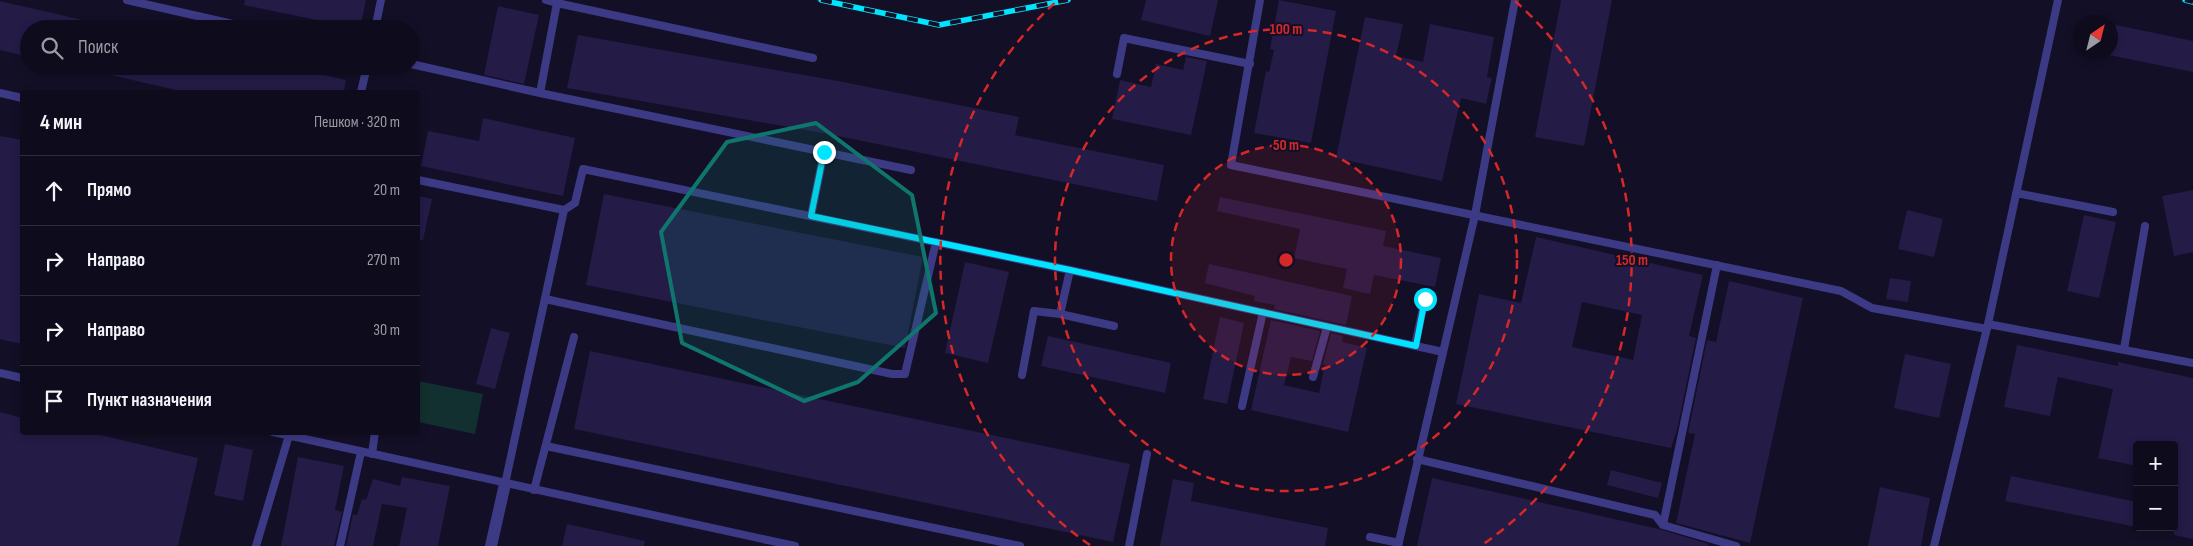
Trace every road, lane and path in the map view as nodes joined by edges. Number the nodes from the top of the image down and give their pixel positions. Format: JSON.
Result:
{"nodes":[{"id":1,"x":127,"y":0,"type":"edge"},
{"id":2,"x":381,"y":0,"type":"edge"},
{"id":3,"x":546,"y":0,"type":"edge"},
{"id":4,"x":1260,"y":0,"type":"edge"},
{"id":5,"x":1515,"y":0,"type":"edge"},
{"id":6,"x":2058,"y":0,"type":"edge"},
{"id":7,"x":557,"y":3,"type":"junction"},
{"id":8,"x":215,"y":20,"type":"edge"},
{"id":9,"x":377,"y":20,"type":"edge"},
{"id":10,"x":813,"y":58,"type":"dead end"},
{"id":11,"x":1250,"y":64,"type":"junction"},
{"id":12,"x":420,"y":66,"type":"edge"},
{"id":13,"x":1116,"y":74,"type":"dead end"},
{"id":14,"x":365,"y":75,"type":"edge"},
{"id":15,"x":361,"y":90,"type":"edge"},
{"id":16,"x":0,"y":93,"type":"edge"},
{"id":17,"x":540,"y":93,"type":"junction"},
{"id":18,"x":20,"y":98,"type":"edge"},
{"id":19,"x":824,"y":152,"type":"junction"},
{"id":20,"x":911,"y":170,"type":"dead end"},
{"id":21,"x":420,"y":180,"type":"edge"},
{"id":22,"x":2016,"y":192,"type":"junction"},
{"id":23,"x":564,"y":210,"type":"junction"},
{"id":24,"x":2113,"y":212,"type":"dead end"},
{"id":25,"x":1475,"y":215,"type":"junction"},
{"id":26,"x":811,"y":216,"type":"junction"},
{"id":27,"x":2145,"y":226,"type":"dead end"},
{"id":28,"x":936,"y":242,"type":"junction"},
{"id":29,"x":1716,"y":265,"type":"junction"},
{"id":30,"x":1070,"y":270,"type":"junction"},
{"id":31,"x":545,"y":299,"type":"junction"},
{"id":32,"x":1425,"y":299,"type":"dead end"},
{"id":33,"x":1263,"y":312,"type":"junction"},
{"id":34,"x":1060,"y":314,"type":"junction"},
{"id":35,"x":1114,"y":326,"type":"dead end"},
{"id":36,"x":1327,"y":326,"type":"junction"},
{"id":37,"x":1988,"y":326,"type":"junction"},
{"id":38,"x":574,"y":337,"type":"dead end"},
{"id":39,"x":1416,"y":346,"type":"junction"},
{"id":40,"x":2124,"y":349,"type":"junction"},
{"id":41,"x":1443,"y":352,"type":"junction"},
{"id":42,"x":2193,"y":363,"type":"edge"},
{"id":43,"x":0,"y":373,"type":"edge"},
{"id":44,"x":1022,"y":374,"type":"dead end"},
{"id":45,"x":1313,"y":377,"type":"dead end"},
{"id":46,"x":20,"y":378,"type":"edge"},
{"id":47,"x":1242,"y":406,"type":"dead end"},
{"id":48,"x":289,"y":435,"type":"edge"},
{"id":49,"x":293,"y":435,"type":"edge"},
{"id":50,"x":375,"y":435,"type":"edge"},
{"id":51,"x":546,"y":446,"type":"junction"},
{"id":52,"x":361,"y":452,"type":"junction"},
{"id":53,"x":372,"y":454,"type":"junction"},
{"id":54,"x":1147,"y":454,"type":"dead end"},
{"id":55,"x":1418,"y":458,"type":"junction"},
{"id":56,"x":505,"y":484,"type":"junction"},
{"id":57,"x":534,"y":490,"type":"junction"},
{"id":58,"x":1663,"y":525,"type":"junction"},
{"id":59,"x":1370,"y":536,"type":"dead end"},
{"id":60,"x":1398,"y":544,"type":"edge"},
{"id":61,"x":256,"y":546,"type":"edge"},
{"id":62,"x":340,"y":546,"type":"edge"},
{"id":63,"x":491,"y":546,"type":"edge"},
{"id":64,"x":791,"y":546,"type":"edge"},
{"id":65,"x":1020,"y":546,"type":"edge"},
{"id":66,"x":1129,"y":546,"type":"edge"},
{"id":67,"x":1736,"y":546,"type":"edge"},
{"id":68,"x":1934,"y":546,"type":"edge"}],
"edges":[{"from":1,"to":8,"type":"lane"},
{"from":2,"to":9,"type":"lane"},
{"from":3,"to":7,"type":"lane"},
{"from":4,"to":11,"type":"lane"},
{"from":5,"to":25,"type":"lane"},
{"from":6,"to":22,"type":"lane"},
{"from":7,"to":10,"type":"lane"},
{"from":7,"to":17,"type":"lane"},
{"from":11,"to":13,"type":"lane"},
{"from":11,"to":25,"type":"lane"},
{"from":12,"to":17,"type":"lane"},
{"from":14,"to":15,"type":"lane"},
{"from":16,"to":18,"type":"lane"},
{"from":17,"to":19,"type":"lane"},
{"from":19,"to":20,"type":"lane"},
{"from":19,"to":26,"type":"lane"},
{"from":21,"to":23,"type":"lane"},
{"from":22,"to":24,"type":"lane"},
{"from":22,"to":37,"type":"lane"},
{"from":23,"to":26,"type":"lane"},
{"from":23,"to":31,"type":"lane"},
{"from":25,"to":29,"type":"lane"},
{"from":25,"to":41,"type":"lane"},
{"from":26,"to":28,"type":"lane"},
{"from":27,"to":40,"type":"lane"},
{"from":28,"to":30,"type":"lane"},
{"from":28,"to":31,"type":"lane"},
{"from":29,"to":37,"type":"lane"},
{"from":29,"to":58,"type":"lane"},
{"from":30,"to":33,"type":"lane"},
{"from":30,"to":34,"type":"lane"},
{"from":31,"to":56,"type":"lane"},
{"from":32,"to":39,"type":"lane"},
{"from":33,"to":36,"type":"lane"},
{"from":33,"to":47,"type":"lane"},
{"from":34,"to":35,"type":"lane"},
{"from":34,"to":44,"type":"lane"},
{"from":36,"to":39,"type":"lane"},
{"from":36,"to":45,"type":"lane"},
{"from":37,"to":40,"type":"lane"},
{"from":37,"to":68,"type":"lane"},
{"from":38,"to":51,"type":"lane"},
{"from":39,"to":41,"type":"lane"},
{"from":40,"to":42,"type":"lane"},
{"from":41,"to":55,"type":"lane"},
{"from":43,"to":46,"type":"lane"},
{"from":48,"to":61,"type":"lane"},
{"from":49,"to":52,"type":"lane"},
{"from":50,"to":53,"type":"lane"},
{"from":51,"to":57,"type":"lane"},
{"from":51,"to":65,"type":"lane"},
{"from":52,"to":53,"type":"lane"},
{"from":52,"to":62,"type":"lane"},
{"from":53,"to":56,"type":"lane"},
{"from":54,"to":66,"type":"lane"},
{"from":55,"to":58,"type":"lane"},
{"from":55,"to":60,"type":"lane"},
{"from":56,"to":57,"type":"lane"},
{"from":56,"to":63,"type":"street"},
{"from":57,"to":64,"type":"lane"},
{"from":58,"to":67,"type":"lane"},
{"from":59,"to":60,"type":"lane"}]}
